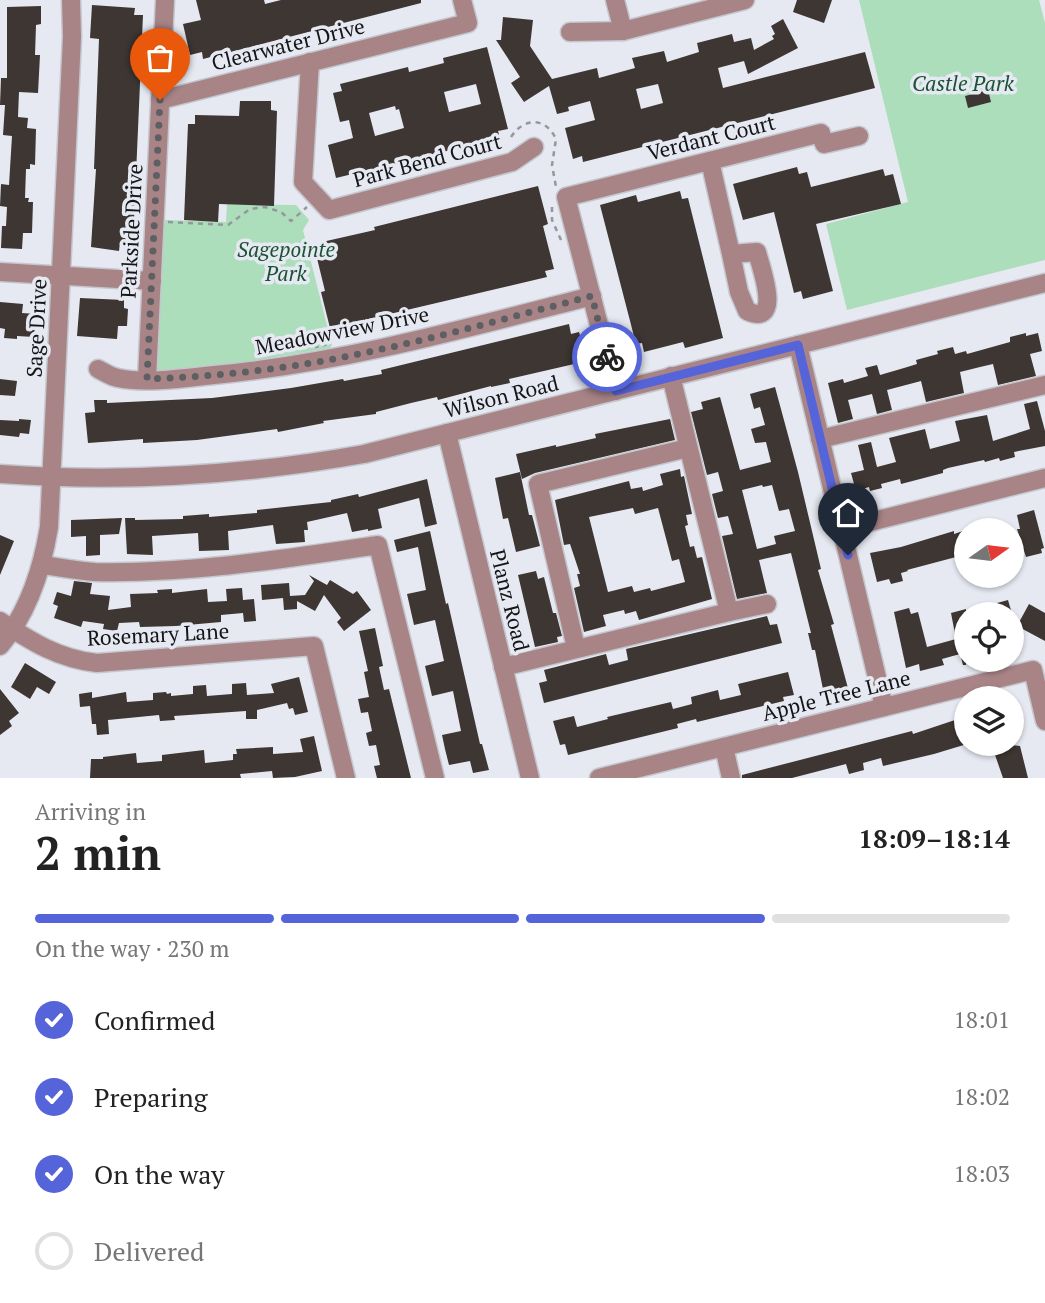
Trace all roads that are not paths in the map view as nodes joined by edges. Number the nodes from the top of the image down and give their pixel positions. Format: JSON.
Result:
{"nodes":[{"id":1,"x":71,"y":0,"type":"edge"},
{"id":2,"x":165,"y":0,"type":"edge"},
{"id":3,"x":462,"y":0,"type":"edge"},
{"id":4,"x":615,"y":0,"type":"edge"},
{"id":5,"x":745,"y":0,"type":"edge"},
{"id":6,"x":622,"y":31,"type":"junction"},
{"id":7,"x":570,"y":32,"type":"dead end"},
{"id":8,"x":310,"y":62,"type":"junction"},
{"id":9,"x":160,"y":100,"type":"junction"},
{"id":10,"x":859,"y":135,"type":"dead end"},
{"id":11,"x":534,"y":147,"type":"dead end"},
{"id":12,"x":710,"y":161,"type":"junction"},
{"id":13,"x":731,"y":254,"type":"dead end"},
{"id":14,"x":0,"y":272,"type":"edge"},
{"id":15,"x":61,"y":276,"type":"junction"},
{"id":16,"x":152,"y":281,"type":"junction"},
{"id":17,"x":1045,"y":283,"type":"edge"},
{"id":18,"x":592,"y":296,"type":"junction"},
{"id":19,"x":798,"y":345,"type":"junction"},
{"id":20,"x":98,"y":369,"type":"dead end"},
{"id":21,"x":671,"y":376,"type":"junction"},
{"id":22,"x":147,"y":379,"type":"junction"},
{"id":23,"x":1045,"y":385,"type":"edge"},
{"id":24,"x":616,"y":391,"type":"junction"},
{"id":25,"x":447,"y":433,"type":"junction"},
{"id":26,"x":820,"y":439,"type":"junction"},
{"id":27,"x":688,"y":448,"type":"junction"},
{"id":28,"x":0,"y":474,"type":"edge"},
{"id":29,"x":51,"y":478,"type":"junction"},
{"id":30,"x":1045,"y":478,"type":"edge"},
{"id":31,"x":842,"y":529,"type":"junction"},
{"id":32,"x":41,"y":565,"type":"junction"},
{"id":33,"x":767,"y":604,"type":"dead end"},
{"id":34,"x":729,"y":611,"type":"junction"},
{"id":35,"x":6,"y":625,"type":"edge"},
{"id":36,"x":0,"y":646,"type":"edge"},
{"id":37,"x":576,"y":649,"type":"junction"},
{"id":38,"x":503,"y":667,"type":"junction"},
{"id":39,"x":884,"y":707,"type":"junction"},
{"id":40,"x":1045,"y":721,"type":"edge"},
{"id":41,"x":724,"y":747,"type":"junction"},
{"id":42,"x":634,"y":774,"type":"edge"},
{"id":43,"x":346,"y":778,"type":"edge"},
{"id":44,"x":435,"y":778,"type":"edge"},
{"id":45,"x":530,"y":778,"type":"edge"},
{"id":46,"x":599,"y":778,"type":"edge"},
{"id":47,"x":731,"y":778,"type":"edge"}],
"edges":[{"from":1,"to":15,"type":"street","name":"Sage Drive"},
{"from":2,"to":9,"type":"street","name":"Parkside Drive"},
{"from":3,"to":8,"type":"street","name":"Clearwater Drive"},
{"from":4,"to":6,"type":"street"},
{"from":5,"to":6,"type":"street"},
{"from":6,"to":7,"type":"street"},
{"from":8,"to":9,"type":"street","name":"Clearwater Drive"},
{"from":8,"to":11,"type":"street","name":"Park Bend Court"},
{"from":9,"to":16,"type":"street","name":"Parkside Drive"},
{"from":10,"to":12,"type":"street","name":"Verdant Court"},
{"from":12,"to":13,"type":"street"},
{"from":12,"to":18,"type":"street","name":"Verdant Court"},
{"from":14,"to":15,"type":"street"},
{"from":15,"to":16,"type":"street"},
{"from":15,"to":29,"type":"street","name":"Sage Drive"},
{"from":16,"to":22,"type":"street","name":"Parkside Drive"},
{"from":17,"to":19,"type":"street","name":"Wilson Road"},
{"from":18,"to":22,"type":"street","name":"Meadowview Drive"},
{"from":18,"to":24,"type":"street"},
{"from":19,"to":21,"type":"street","name":"Wilson Road"},
{"from":19,"to":26,"type":"street"},
{"from":20,"to":22,"type":"street","name":"Meadowview Drive"},
{"from":21,"to":24,"type":"street","name":"Wilson Road"},
{"from":21,"to":27,"type":"street"},
{"from":23,"to":26,"type":"street"},
{"from":24,"to":25,"type":"street","name":"Wilson Road"},
{"from":25,"to":29,"type":"street","name":"Wilson Road"},
{"from":25,"to":38,"type":"street","name":"Planz Road"},
{"from":26,"to":31,"type":"street"},
{"from":27,"to":34,"type":"street"},
{"from":27,"to":37,"type":"street"},
{"from":28,"to":29,"type":"street","name":"Wilson Road"},
{"from":29,"to":32,"type":"street","name":"Sage Drive"},
{"from":30,"to":31,"type":"street"},
{"from":31,"to":39,"type":"street"},
{"from":32,"to":35,"type":"street","name":"Sage Drive"},
{"from":32,"to":44,"type":"street"},
{"from":33,"to":34,"type":"street"},
{"from":34,"to":37,"type":"street"},
{"from":35,"to":36,"type":"street","name":"Sage Drive"},
{"from":35,"to":43,"type":"street","name":"Rosemary Lane"},
{"from":37,"to":38,"type":"street"},
{"from":38,"to":45,"type":"street","name":"Planz Road"},
{"from":39,"to":40,"type":"street","name":"Apple Tree Lane"},
{"from":39,"to":41,"type":"street","name":"Apple Tree Lane"},
{"from":41,"to":42,"type":"street","name":"Apple Tree Lane"},
{"from":41,"to":47,"type":"street"},
{"from":42,"to":46,"type":"street","name":"Apple Tree Lane"}]}
